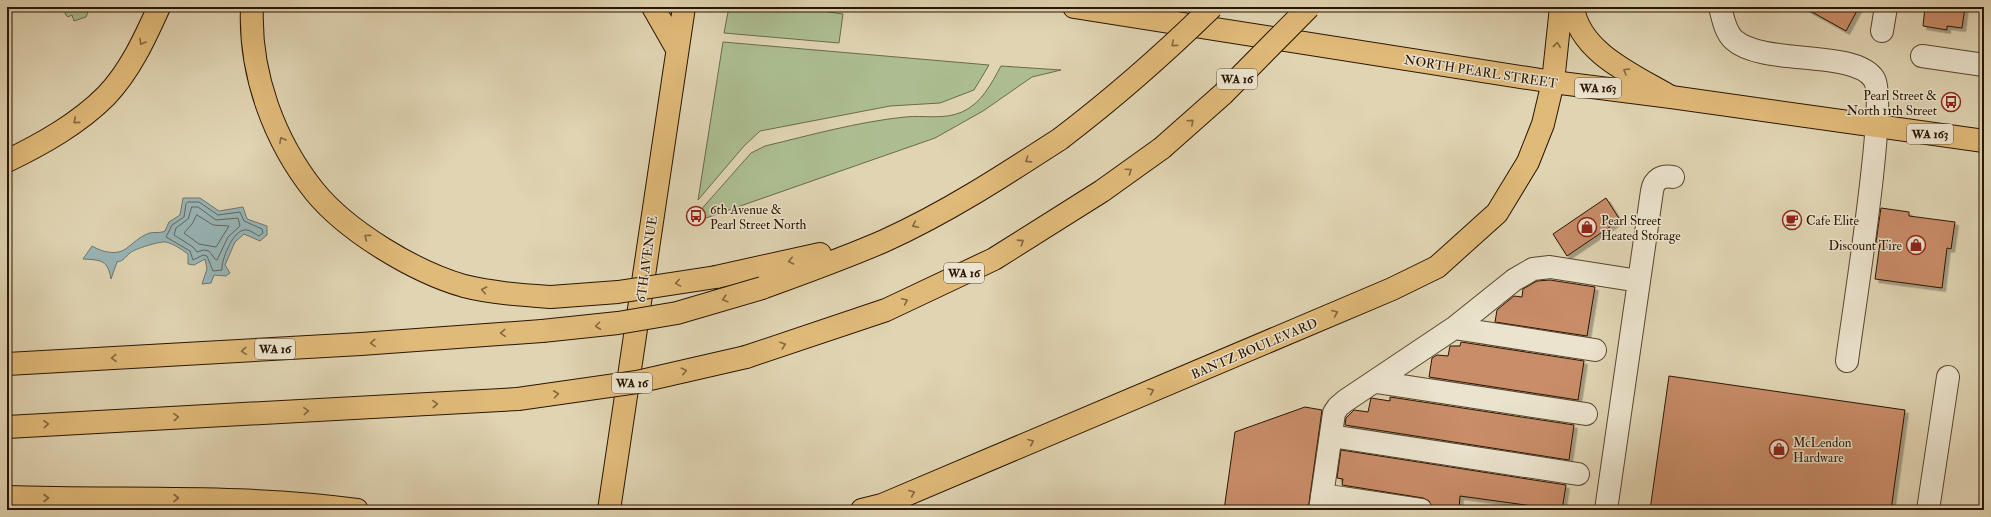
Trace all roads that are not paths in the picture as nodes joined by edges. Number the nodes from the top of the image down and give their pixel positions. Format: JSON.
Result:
{"nodes":[{"id":1,"x":159,"y":7,"type":"edge"},
{"id":2,"x":252,"y":7,"type":"edge"},
{"id":3,"x":653,"y":7,"type":"edge"},
{"id":4,"x":684,"y":7,"type":"edge"},
{"id":5,"x":1074,"y":7,"type":"edge"},
{"id":6,"x":1212,"y":7,"type":"edge"},
{"id":7,"x":1309,"y":7,"type":"edge"},
{"id":8,"x":1561,"y":7,"type":"edge"},
{"id":9,"x":1573,"y":7,"type":"edge"},
{"id":10,"x":1720,"y":7,"type":"edge"},
{"id":11,"x":1886,"y":7,"type":"edge"},
{"id":12,"x":1148,"y":12,"type":"edge"},
{"id":13,"x":1882,"y":31,"type":"dead end"},
{"id":14,"x":677,"y":49,"type":"junction"},
{"id":15,"x":1922,"y":56,"type":"dead end"},
{"id":16,"x":1984,"y":65,"type":"edge"},
{"id":17,"x":1553,"y":82,"type":"junction"},
{"id":18,"x":1671,"y":97,"type":"junction"},
{"id":19,"x":1876,"y":126,"type":"junction"},
{"id":20,"x":1984,"y":142,"type":"edge"},
{"id":21,"x":7,"y":161,"type":"edge"},
{"id":22,"x":1673,"y":177,"type":"dead end"},
{"id":23,"x":884,"y":241,"type":"junction"},
{"id":24,"x":1639,"y":280,"type":"junction"},
{"id":25,"x":1454,"y":328,"type":"junction"},
{"id":26,"x":1595,"y":350,"type":"dead end"},
{"id":27,"x":1847,"y":361,"type":"dead end"},
{"id":28,"x":7,"y":364,"type":"edge"},
{"id":29,"x":1948,"y":377,"type":"dead end"},
{"id":30,"x":1376,"y":382,"type":"junction"},
{"id":31,"x":1586,"y":414,"type":"dead end"},
{"id":32,"x":7,"y":427,"type":"edge"},
{"id":33,"x":1331,"y":436,"type":"junction"},
{"id":34,"x":1578,"y":474,"type":"dead end"},
{"id":35,"x":7,"y":497,"type":"edge"},
{"id":36,"x":1321,"y":502,"type":"edge"},
{"id":37,"x":357,"y":510,"type":"edge"},
{"id":38,"x":609,"y":510,"type":"edge"},
{"id":39,"x":862,"y":510,"type":"edge"},
{"id":40,"x":1421,"y":510,"type":"edge"},
{"id":41,"x":1606,"y":510,"type":"edge"},
{"id":42,"x":1928,"y":510,"type":"edge"}],
"edges":[{"from":1,"to":21,"type":"main road","one_way":true},
{"from":23,"to":2,"type":"main road","one_way":true,"bridge":true},
{"from":3,"to":14,"type":"main road"},
{"from":4,"to":14,"type":"main road","name":"6TH AVENUE"},
{"from":5,"to":12,"type":"main road","name":"NORTH PEARL STREET","number":"WA 163"},
{"from":6,"to":23,"type":"main road","number":"WA 16","one_way":true,"bridge":true},
{"from":32,"to":7,"type":"main road","number":"WA 16","one_way":true,"bridge":true},
{"from":17,"to":8,"type":"main road","name":"BANTZ BOULEVARD","one_way":true},
{"from":18,"to":9,"type":"main road","one_way":true},
{"from":10,"to":19,"type":"street"},
{"from":11,"to":13,"type":"street"},
{"from":12,"to":17,"type":"main road","name":"NORTH PEARL STREET","number":"WA 163"},
{"from":14,"to":38,"type":"main road","name":"6TH AVENUE"},
{"from":15,"to":16,"type":"street"},
{"from":17,"to":18,"type":"main road","name":"NORTH PEARL STREET","number":"WA 163"},
{"from":39,"to":17,"type":"main road","name":"BANTZ BOULEVARD","one_way":true},
{"from":18,"to":19,"type":"main road","name":"NORTH PEARL STREET","number":"WA 163"},
{"from":19,"to":20,"type":"main road","name":"NORTH PEARL STREET","number":"WA 163"},
{"from":19,"to":27,"type":"street"},
{"from":22,"to":24,"type":"street"},
{"from":23,"to":28,"type":"main road","number":"WA 16","one_way":true,"bridge":true},
{"from":24,"to":25,"type":"street"},
{"from":24,"to":41,"type":"street"},
{"from":25,"to":26,"type":"street"},
{"from":25,"to":30,"type":"street"},
{"from":29,"to":42,"type":"street"},
{"from":30,"to":31,"type":"street"},
{"from":30,"to":33,"type":"street"},
{"from":33,"to":34,"type":"street"},
{"from":33,"to":36,"type":"street"},
{"from":35,"to":37,"type":"main road","one_way":true},
{"from":36,"to":40,"type":"street"}]}
